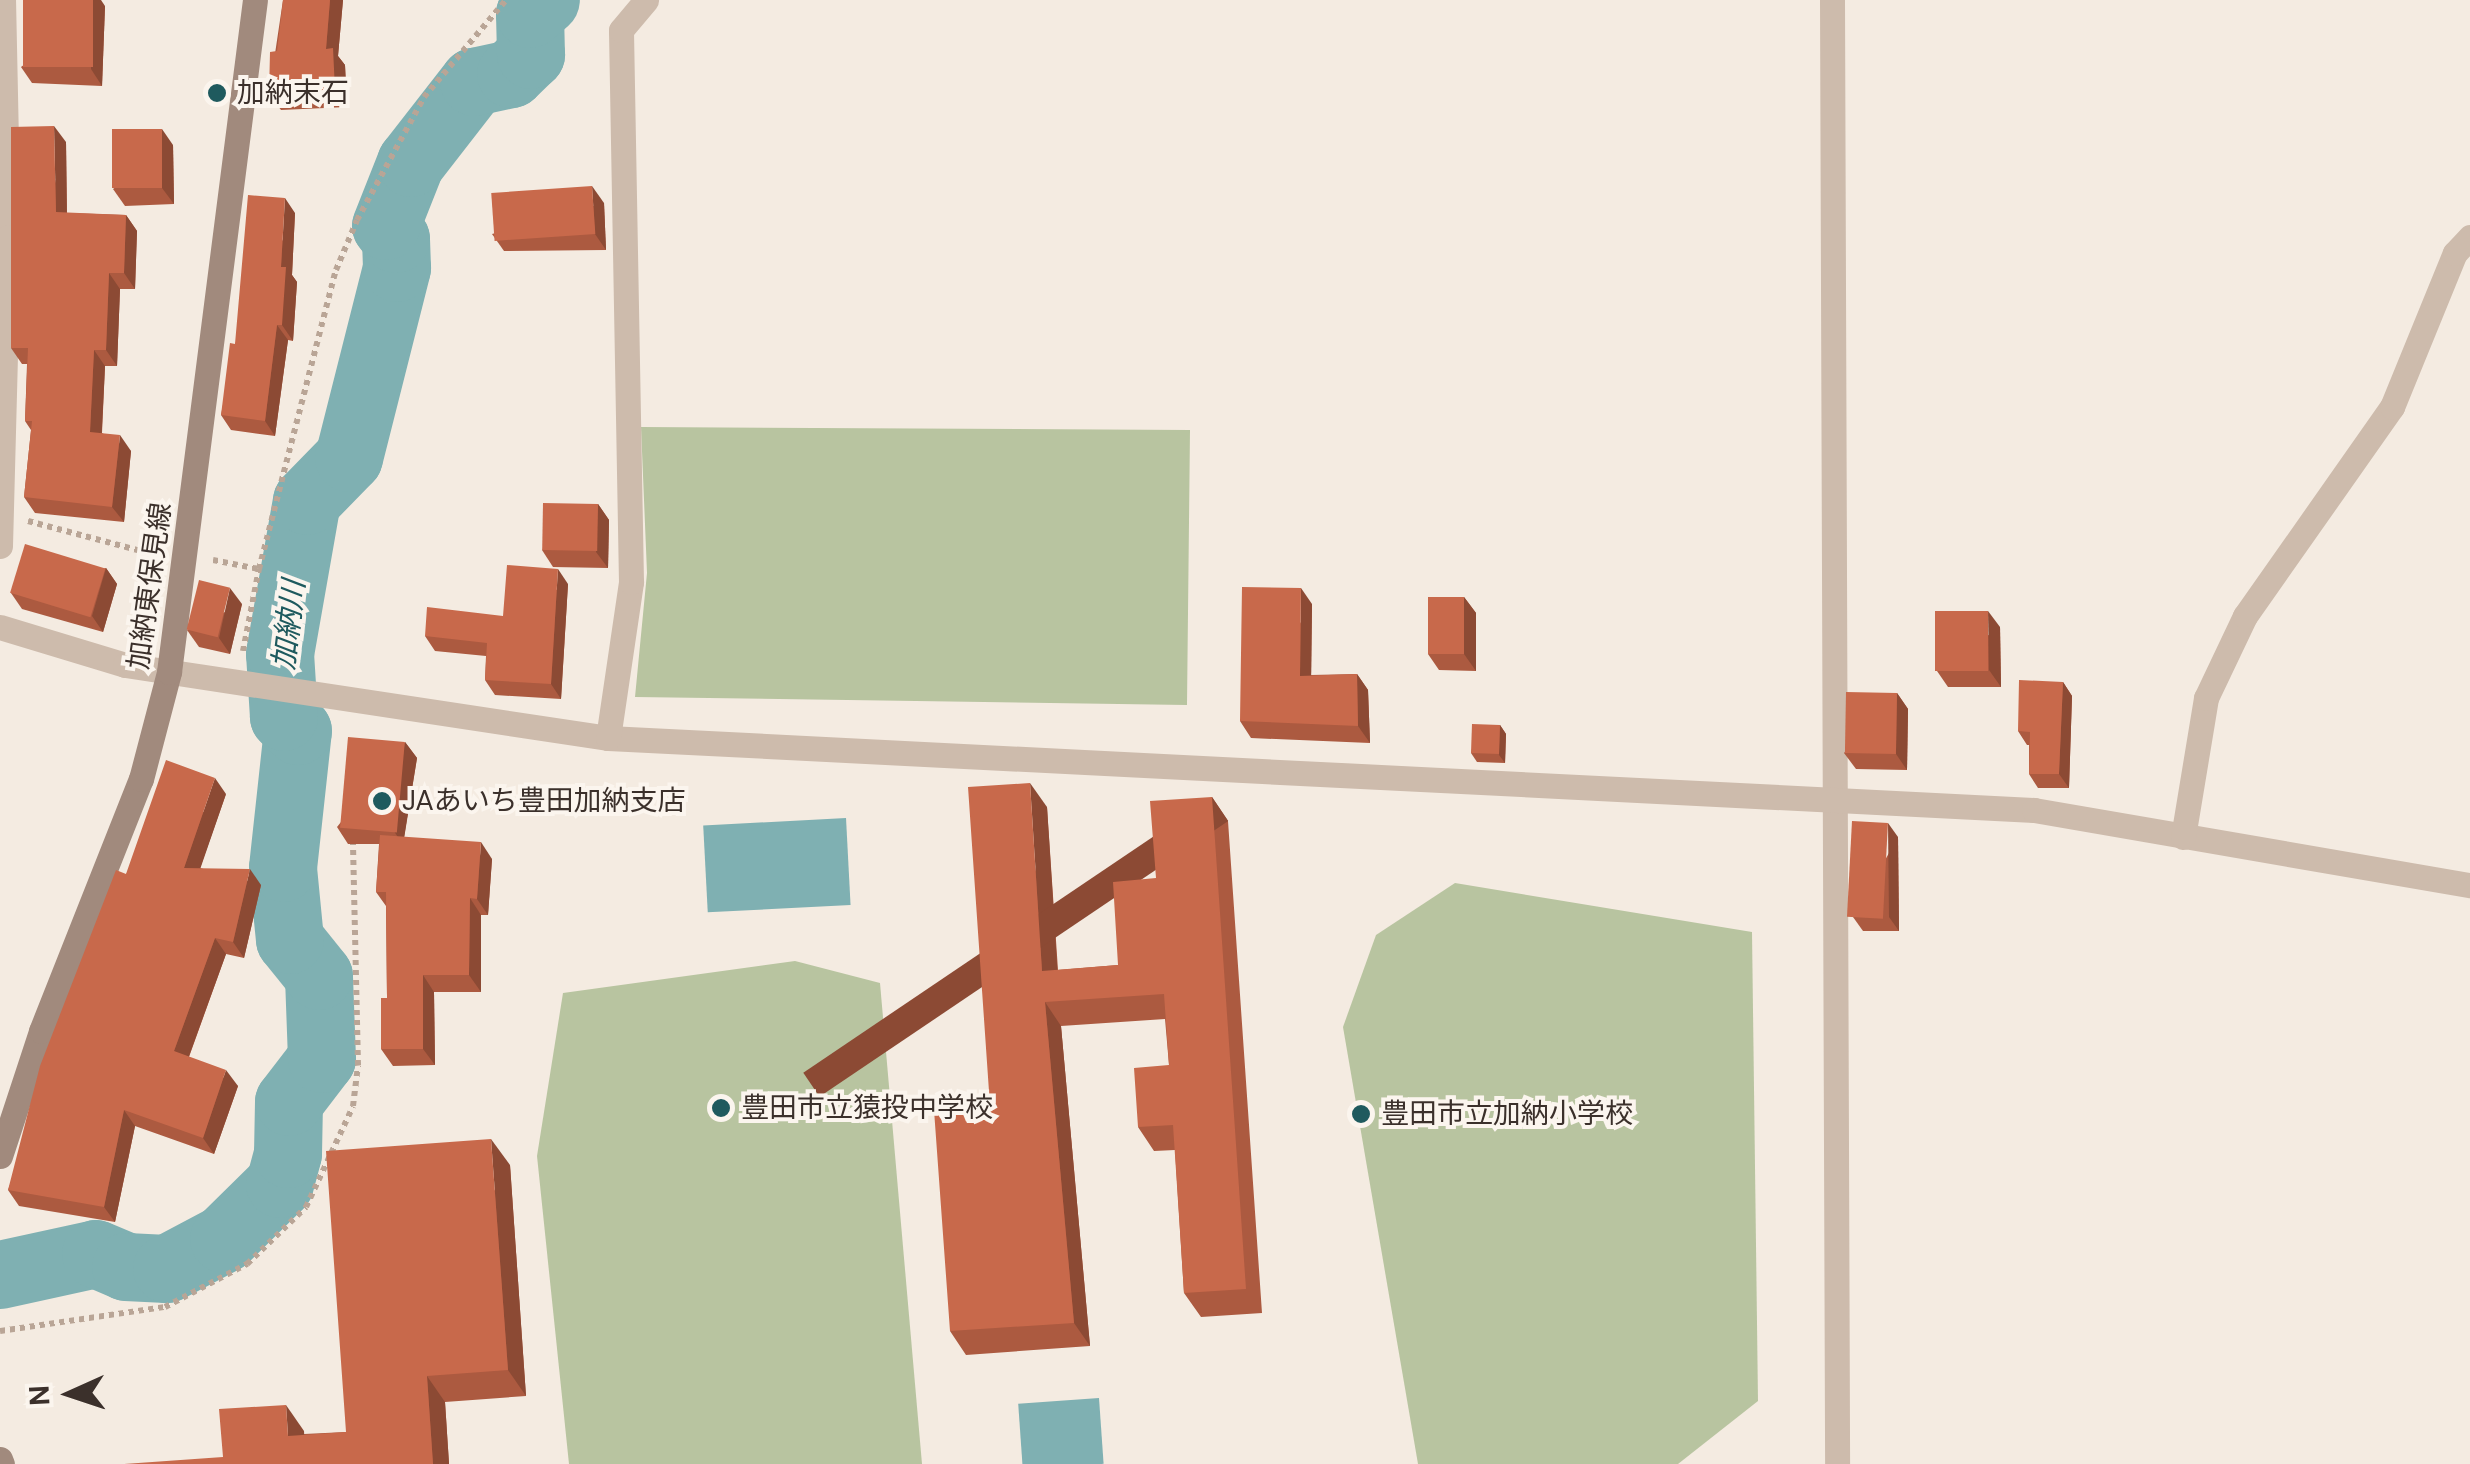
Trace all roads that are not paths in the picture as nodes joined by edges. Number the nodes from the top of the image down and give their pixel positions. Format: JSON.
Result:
{"nodes":[{"id":1,"x":3,"y":0,"type":"edge"},
{"id":2,"x":255,"y":0,"type":"edge"},
{"id":3,"x":646,"y":0,"type":"edge"},
{"id":4,"x":1832,"y":0,"type":"edge"},
{"id":5,"x":4,"y":237,"type":"edge"},
{"id":6,"x":2470,"y":237,"type":"edge"},
{"id":7,"x":0,"y":546,"type":"edge"},
{"id":8,"x":0,"y":627,"type":"edge"},
{"id":9,"x":169,"y":672,"type":"junction"},
{"id":10,"x":608,"y":738,"type":"junction"},
{"id":11,"x":1835,"y":800,"type":"junction"},
{"id":12,"x":2183,"y":837,"type":"junction"},
{"id":13,"x":2470,"y":885,"type":"edge"},
{"id":14,"x":0,"y":1156,"type":"edge"},
{"id":15,"x":1836,"y":1464,"type":"edge"}],
"edges":[{"from":1,"to":5,"type":"street"},
{"from":2,"to":9,"type":"main road","name":"加納東保見線"},
{"from":3,"to":10,"type":"street"},
{"from":4,"to":11,"type":"street"},
{"from":5,"to":7,"type":"street"},
{"from":6,"to":12,"type":"street"},
{"from":8,"to":9,"type":"street"},
{"from":9,"to":10,"type":"street"},
{"from":9,"to":14,"type":"main road","name":"加納東保見線"},
{"from":10,"to":11,"type":"street"},
{"from":11,"to":12,"type":"street"},
{"from":11,"to":15,"type":"street"},
{"from":12,"to":13,"type":"street"}]}
